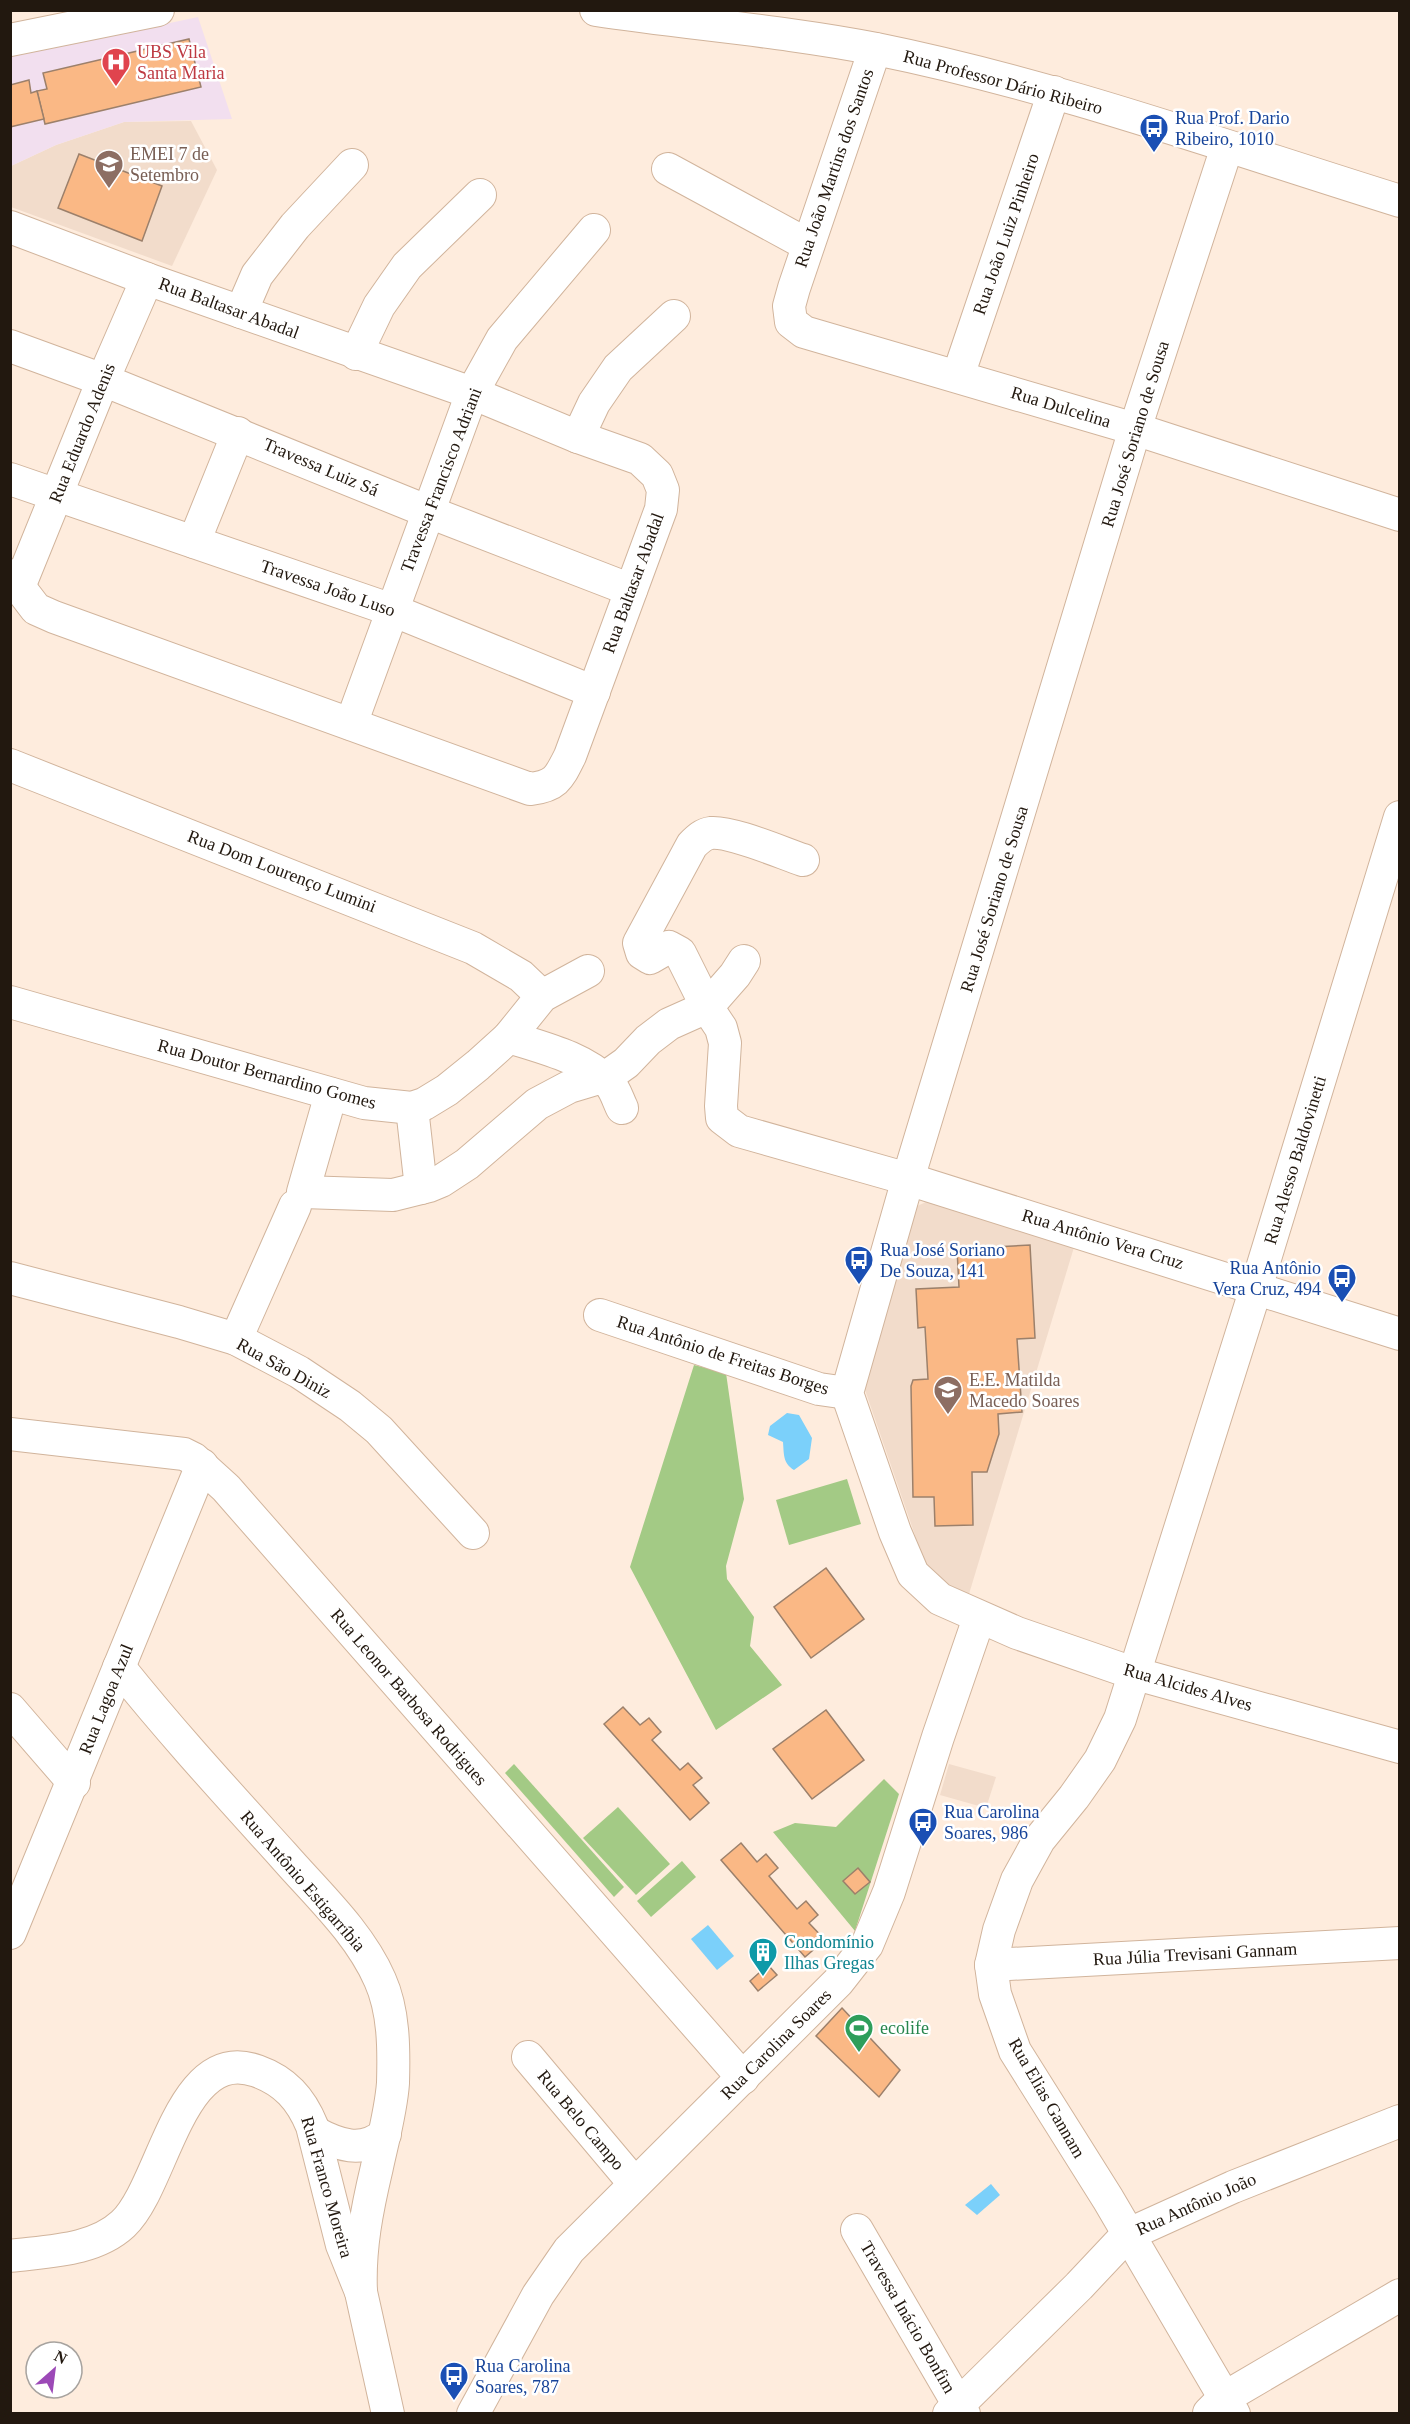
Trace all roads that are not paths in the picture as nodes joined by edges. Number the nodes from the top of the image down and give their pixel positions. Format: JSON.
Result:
{"nodes":[{"id":1,"x":158,"y":10,"type":"edge"},
{"id":2,"x":596,"y":10,"type":"edge"},
{"id":3,"x":10,"y":40,"type":"edge"},
{"id":4,"x":874,"y":49,"type":"junction"},
{"id":5,"x":1054,"y":92,"type":"junction"},
{"id":6,"x":1227,"y":147,"type":"junction"},
{"id":7,"x":352,"y":165,"type":"dead end"},
{"id":8,"x":668,"y":169,"type":"dead end"},
{"id":9,"x":480,"y":195,"type":"dead end"},
{"id":10,"x":1400,"y":201,"type":"edge"},
{"id":11,"x":10,"y":226,"type":"edge"},
{"id":12,"x":594,"y":230,"type":"dead end"},
{"id":13,"x":808,"y":245,"type":"junction"},
{"id":14,"x":147,"y":279,"type":"junction"},
{"id":15,"x":794,"y":288,"type":"joint"},
{"id":16,"x":241,"y":312,"type":"junction"},
{"id":17,"x":674,"y":316,"type":"dead end"},
{"id":18,"x":10,"y":346,"type":"edge"},
{"id":19,"x":356,"y":354,"type":"junction"},
{"id":20,"x":958,"y":376,"type":"junction"},
{"id":21,"x":103,"y":380,"type":"junction"},
{"id":22,"x":472,"y":393,"type":"junction"},
{"id":23,"x":1135,"y":429,"type":"junction"},
{"id":24,"x":238,"y":433,"type":"junction"},
{"id":25,"x":578,"y":437,"type":"junction"},
{"id":26,"x":10,"y":479,"type":"edge"},
{"id":27,"x":58,"y":494,"type":"junction"},
{"id":28,"x":429,"y":512,"type":"junction"},
{"id":29,"x":1400,"y":515,"type":"edge"},
{"id":30,"x":194,"y":542,"type":"junction"},
{"id":31,"x":15,"y":581,"type":"edge"},
{"id":32,"x":631,"y":590,"type":"junction"},
{"id":33,"x":392,"y":610,"type":"junction"},
{"id":34,"x":594,"y":692,"type":"junction"},
{"id":35,"x":351,"y":723,"type":"junction"},
{"id":36,"x":10,"y":765,"type":"edge"},
{"id":37,"x":1400,"y":817,"type":"edge"},
{"id":38,"x":803,"y":860,"type":"dead end"},
{"id":39,"x":744,"y":961,"type":"dead end"},
{"id":40,"x":588,"y":971,"type":"dead end"},
{"id":41,"x":542,"y":996,"type":"junction"},
{"id":42,"x":10,"y":1002,"type":"edge"},
{"id":43,"x":707,"y":1007,"type":"junction"},
{"id":44,"x":509,"y":1037,"type":"junction"},
{"id":45,"x":602,"y":1078,"type":"junction"},
{"id":46,"x":331,"y":1095,"type":"junction"},
{"id":47,"x":412,"y":1108,"type":"junction"},
{"id":48,"x":622,"y":1108,"type":"dead end"},
{"id":49,"x":908,"y":1179,"type":"junction"},
{"id":50,"x":421,"y":1188,"type":"junction"},
{"id":51,"x":299,"y":1199,"type":"junction"},
{"id":52,"x":10,"y":1278,"type":"edge"},
{"id":53,"x":1256,"y":1288,"type":"junction"},
{"id":54,"x":600,"y":1315,"type":"dead end"},
{"id":55,"x":1400,"y":1334,"type":"edge"},
{"id":56,"x":236,"y":1339,"type":"junction"},
{"id":57,"x":848,"y":1393,"type":"junction"},
{"id":58,"x":10,"y":1434,"type":"edge"},
{"id":59,"x":202,"y":1465,"type":"junction"},
{"id":60,"x":473,"y":1533,"type":"dead end"},
{"id":61,"x":979,"y":1618,"type":"junction"},
{"id":62,"x":119,"y":1667,"type":"junction"},
{"id":63,"x":1133,"y":1673,"type":"junction"},
{"id":64,"x":10,"y":1709,"type":"edge"},
{"id":65,"x":1400,"y":1747,"type":"edge"},
{"id":66,"x":74,"y":1782,"type":"junction"},
{"id":67,"x":10,"y":1933,"type":"edge"},
{"id":68,"x":1400,"y":1943,"type":"edge"},
{"id":69,"x":991,"y":1965,"type":"junction"},
{"id":70,"x":528,"y":2057,"type":"dead end"},
{"id":71,"x":743,"y":2078,"type":"junction"},
{"id":72,"x":1400,"y":2121,"type":"edge"},
{"id":73,"x":314,"y":2132,"type":"junction"},
{"id":74,"x":385,"y":2134,"type":"junction"},
{"id":75,"x":634,"y":2183,"type":"junction"},
{"id":76,"x":857,"y":2230,"type":"dead end"},
{"id":77,"x":1127,"y":2235,"type":"junction"},
{"id":78,"x":10,"y":2256,"type":"edge"},
{"id":79,"x":361,"y":2292,"type":"junction"},
{"id":80,"x":1400,"y":2295,"type":"edge"},
{"id":81,"x":1222,"y":2408,"type":"edge"},
{"id":82,"x":957,"y":2410,"type":"edge"},
{"id":83,"x":388,"y":2414,"type":"edge"},
{"id":84,"x":473,"y":2414,"type":"edge"}],
"edges":[{"from":1,"to":3,"type":"street"},
{"from":2,"to":4,"type":"street","name":"Rua Professor Dário Ribeiro"},
{"from":4,"to":5,"type":"street","name":"Rua Professor Dário Ribeiro"},
{"from":4,"to":13,"type":"street","name":"Rua João Martins dos Santos"},
{"from":5,"to":6,"type":"street","name":"Rua Professor Dário Ribeiro"},
{"from":5,"to":20,"type":"street","name":"Rua João Luiz Pinheiro"},
{"from":6,"to":10,"type":"street","name":"Rua Professor Dário Ribeiro"},
{"from":6,"to":23,"type":"street","name":"Rua José Soriano de Sousa"},
{"from":7,"to":16,"type":"street"},
{"from":8,"to":13,"type":"street"},
{"from":9,"to":19,"type":"street"},
{"from":11,"to":14,"type":"street","name":"Rua Baltasar Abadal"},
{"from":12,"to":22,"type":"street","name":"Travessa Francisco Adriani"},
{"from":13,"to":15,"type":"street","name":"Rua João Martins dos Santos"},
{"from":14,"to":16,"type":"street","name":"Rua Baltasar Abadal"},
{"from":14,"to":21,"type":"street","name":"Rua Eduardo Adenis"},
{"from":15,"to":20,"type":"street","name":"Rua Dulcelina"},
{"from":16,"to":19,"type":"street","name":"Rua Baltasar Abadal"},
{"from":17,"to":25,"type":"street"},
{"from":18,"to":21,"type":"street","name":"Travessa Luiz Sá"},
{"from":19,"to":22,"type":"street","name":"Rua Baltasar Abadal"},
{"from":20,"to":23,"type":"street","name":"Rua Dulcelina"},
{"from":21,"to":24,"type":"street","name":"Travessa Luiz Sá"},
{"from":21,"to":27,"type":"street","name":"Rua Eduardo Adenis"},
{"from":22,"to":25,"type":"street","name":"Rua Baltasar Abadal"},
{"from":22,"to":28,"type":"street","name":"Travessa Francisco Adriani"},
{"from":23,"to":29,"type":"street","name":"Rua Dulcelina"},
{"from":23,"to":49,"type":"street","name":"Rua José Soriano de Sousa"},
{"from":24,"to":28,"type":"street","name":"Travessa Luiz Sá"},
{"from":24,"to":30,"type":"street"},
{"from":25,"to":32,"type":"street","name":"Rua Baltasar Abadal"},
{"from":26,"to":27,"type":"street","name":"Travessa João Luso"},
{"from":27,"to":30,"type":"street","name":"Travessa João Luso"},
{"from":27,"to":31,"type":"street","name":"Rua Eduardo Adenis"},
{"from":28,"to":32,"type":"street","name":"Travessa Luiz Sá"},
{"from":28,"to":33,"type":"street","name":"Travessa Francisco Adriani"},
{"from":30,"to":33,"type":"street","name":"Travessa João Luso"},
{"from":31,"to":35,"type":"street","name":"Rua Baltasar Abadal"},
{"from":32,"to":34,"type":"street","name":"Rua Baltasar Abadal"},
{"from":33,"to":34,"type":"street","name":"Travessa João Luso"},
{"from":33,"to":35,"type":"street","name":"Travessa Francisco Adriani"},
{"from":34,"to":35,"type":"street","name":"Rua Baltasar Abadal"},
{"from":36,"to":41,"type":"street","name":"Rua Dom Lourenço Lumini"},
{"from":37,"to":53,"type":"street","name":"Rua Alesso Baldovinetti"},
{"from":38,"to":43,"type":"street"},
{"from":39,"to":43,"type":"street"},
{"from":40,"to":41,"type":"street"},
{"from":41,"to":44,"type":"street"},
{"from":42,"to":46,"type":"street","name":"Rua Doutor Bernardino Gomes"},
{"from":43,"to":45,"type":"street"},
{"from":43,"to":49,"type":"street","name":"Rua Antônio Vera Cruz"},
{"from":44,"to":45,"type":"street"},
{"from":44,"to":47,"type":"street"},
{"from":45,"to":48,"type":"street"},
{"from":45,"to":50,"type":"street"},
{"from":46,"to":47,"type":"street","name":"Rua Doutor Bernardino Gomes"},
{"from":46,"to":51,"type":"street"},
{"from":47,"to":50,"type":"street"},
{"from":49,"to":53,"type":"street","name":"Rua Antônio Vera Cruz"},
{"from":49,"to":57,"type":"street","name":"Rua José Soriano de Sousa"},
{"from":50,"to":51,"type":"street"},
{"from":51,"to":56,"type":"street"},
{"from":52,"to":56,"type":"street","name":"Rua São Diniz"},
{"from":53,"to":55,"type":"street","name":"Rua Antônio Vera Cruz"},
{"from":53,"to":63,"type":"street","name":"Rua Alesso Baldovinetti"},
{"from":54,"to":57,"type":"street","name":"Rua Antônio de Freitas Borges"},
{"from":56,"to":60,"type":"street","name":"Rua São Diniz"},
{"from":57,"to":61,"type":"street"},
{"from":58,"to":59,"type":"street","name":"Rua Leonor Barbosa Rodrigues"},
{"from":59,"to":62,"type":"street","name":"Rua Lagoa Azul"},
{"from":59,"to":71,"type":"street","name":"Rua Leonor Barbosa Rodrigues"},
{"from":61,"to":63,"type":"street","name":"Rua Alcides Alves"},
{"from":61,"to":71,"type":"street","name":"Rua Carolina Soares"},
{"from":62,"to":66,"type":"street","name":"Rua Lagoa Azul"},
{"from":62,"to":74,"type":"street","name":"Rua Antônio Estigarríbia"},
{"from":63,"to":65,"type":"street","name":"Rua Alcides Alves"},
{"from":63,"to":69,"type":"street","name":"Rua Elias Gannam"},
{"from":64,"to":66,"type":"street"},
{"from":66,"to":67,"type":"street","name":"Rua Lagoa Azul"},
{"from":68,"to":69,"type":"street","name":"Rua Júlia Trevisani Gannam"},
{"from":69,"to":77,"type":"street","name":"Rua Elias Gannam"},
{"from":70,"to":75,"type":"street","name":"Rua Belo Campo"},
{"from":71,"to":75,"type":"street","name":"Rua Carolina Soares"},
{"from":72,"to":77,"type":"street","name":"Rua Antônio João"},
{"from":73,"to":74,"type":"street"},
{"from":73,"to":78,"type":"street","name":"Rua Franco Moreira"},
{"from":73,"to":79,"type":"street","name":"Rua Franco Moreira"},
{"from":74,"to":79,"type":"street","name":"Rua Antônio Estigarríbia"},
{"from":75,"to":84,"type":"street","name":"Rua Carolina Soares"},
{"from":76,"to":82,"type":"street","name":"Travessa Inácio Bonfim"},
{"from":77,"to":81,"type":"street","name":"Rua Elias Gannam"},
{"from":77,"to":82,"type":"street","name":"Rua Antônio João"},
{"from":79,"to":83,"type":"street","name":"Rua Franco Moreira"},
{"from":80,"to":81,"type":"street"}]}
